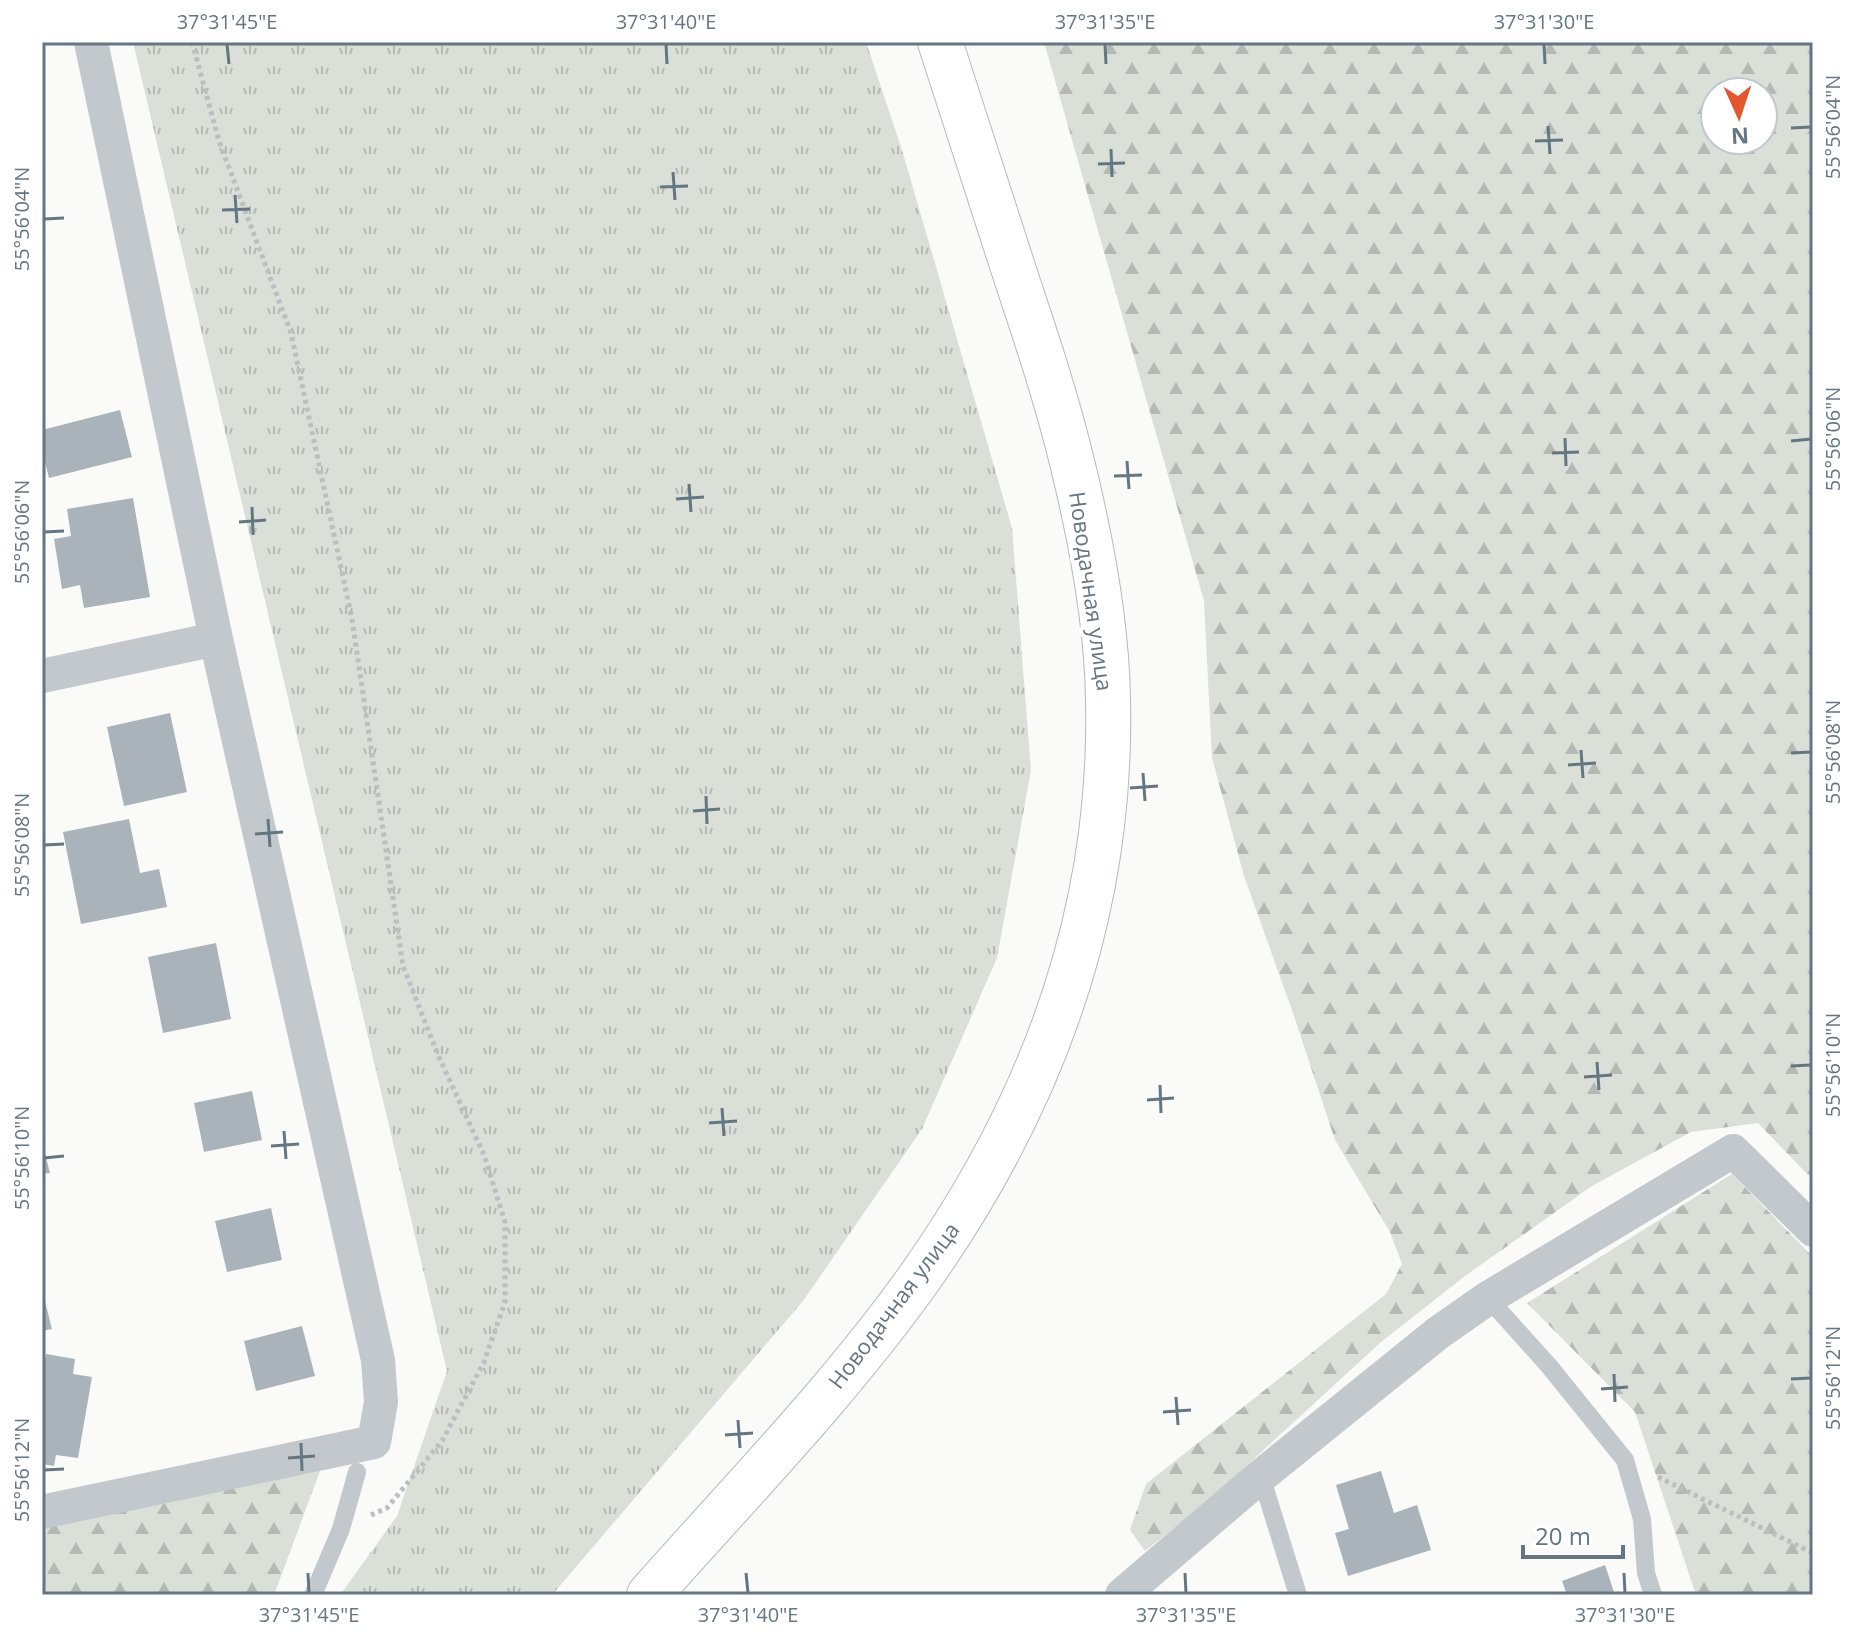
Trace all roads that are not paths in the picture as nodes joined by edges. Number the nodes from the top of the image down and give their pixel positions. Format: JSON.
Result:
{"nodes":[{"id":1,"x":91,"y":42,"type":"edge"},
{"id":2,"x":940,"y":42,"type":"edge"},
{"id":3,"x":216,"y":639,"type":"junction"},
{"id":4,"x":42,"y":676,"type":"edge"},
{"id":5,"x":1813,"y":1230,"type":"edge"},
{"id":6,"x":1488,"y":1298,"type":"junction"},
{"id":7,"x":355,"y":1459,"type":"junction"},
{"id":8,"x":1261,"y":1476,"type":"junction"},
{"id":9,"x":42,"y":1512,"type":"edge"},
{"id":10,"x":313,"y":1595,"type":"edge"},
{"id":11,"x":649,"y":1595,"type":"edge"},
{"id":12,"x":1122,"y":1595,"type":"edge"},
{"id":13,"x":1298,"y":1595,"type":"edge"},
{"id":14,"x":1653,"y":1595,"type":"edge"}],
"edges":[{"from":1,"to":3,"type":"street"},
{"from":2,"to":11,"type":"street","name":"Новодачная улица"},
{"from":3,"to":4,"type":"street"},
{"from":3,"to":7,"type":"street"},
{"from":5,"to":6,"type":"street"},
{"from":6,"to":8,"type":"street"},
{"from":6,"to":14,"type":"lane"},
{"from":7,"to":9,"type":"street"},
{"from":7,"to":10,"type":"lane"},
{"from":8,"to":12,"type":"street"},
{"from":8,"to":13,"type":"lane"}]}
